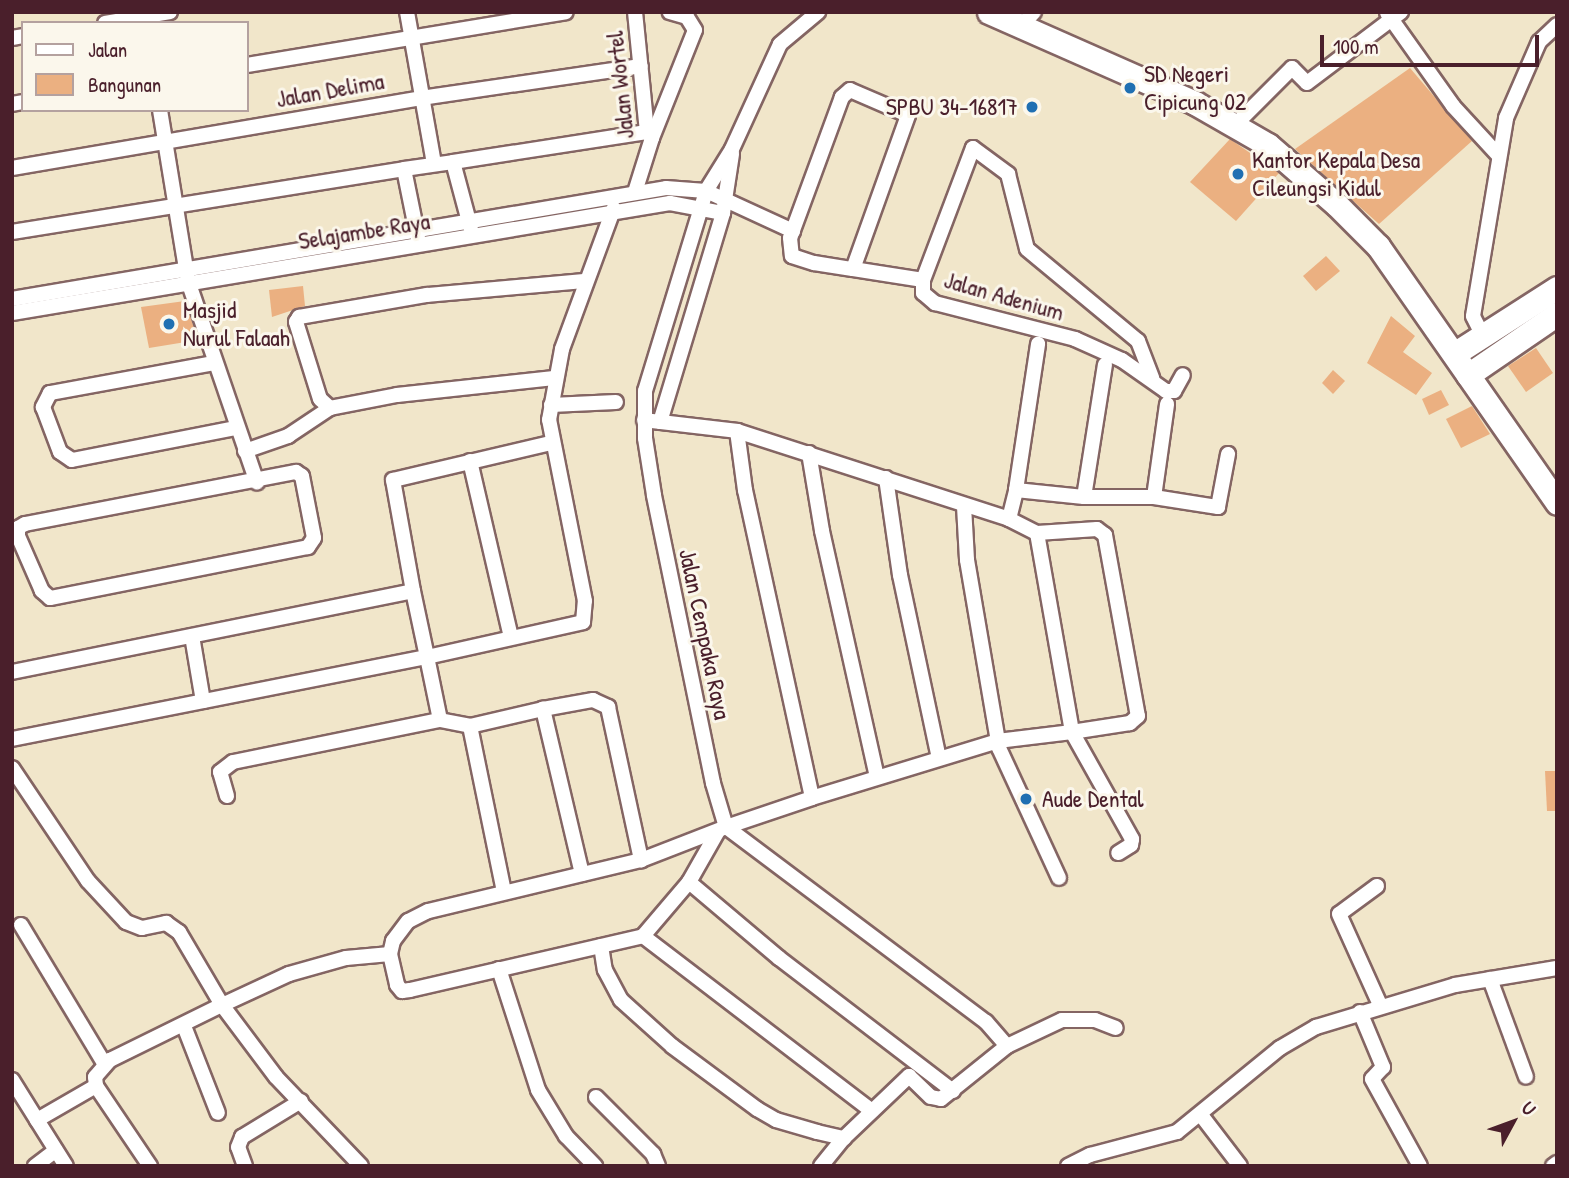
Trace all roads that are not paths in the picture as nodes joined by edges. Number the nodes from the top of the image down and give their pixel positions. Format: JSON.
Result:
{"nodes":[{"id":1,"x":170,"y":12,"type":"edge"},
{"id":2,"x":407,"y":12,"type":"edge"},
{"id":3,"x":566,"y":12,"type":"edge"},
{"id":4,"x":635,"y":12,"type":"edge"},
{"id":5,"x":670,"y":12,"type":"edge"},
{"id":6,"x":818,"y":12,"type":"edge"},
{"id":7,"x":989,"y":12,"type":"edge"},
{"id":8,"x":1393,"y":15,"type":"edge"},
{"id":9,"x":143,"y":17,"type":"edge"},
{"id":10,"x":1027,"y":19,"type":"edge"},
{"id":11,"x":118,"y":21,"type":"edge"},
{"id":12,"x":1557,"y":25,"type":"edge"},
{"id":13,"x":411,"y":37,"type":"junction"},
{"id":14,"x":248,"y":65,"type":"edge"},
{"id":15,"x":641,"y":66,"type":"junction"},
{"id":16,"x":421,"y":98,"type":"junction"},
{"id":17,"x":160,"y":112,"type":"edge"},
{"id":18,"x":1234,"y":125,"type":"junction"},
{"id":19,"x":650,"y":135,"type":"junction"},
{"id":20,"x":165,"y":141,"type":"junction"},
{"id":21,"x":733,"y":149,"type":"junction"},
{"id":22,"x":1499,"y":155,"type":"junction"},
{"id":23,"x":453,"y":162,"type":"junction"},
{"id":24,"x":433,"y":164,"type":"junction"},
{"id":25,"x":12,"y":168,"type":"edge"},
{"id":26,"x":404,"y":169,"type":"junction"},
{"id":27,"x":706,"y":191,"type":"junction"},
{"id":28,"x":635,"y":192,"type":"junction"},
{"id":29,"x":617,"y":197,"type":"junction"},
{"id":30,"x":177,"y":206,"type":"junction"},
{"id":31,"x":701,"y":206,"type":"junction"},
{"id":32,"x":724,"y":206,"type":"junction"},
{"id":33,"x":612,"y":215,"type":"junction"},
{"id":34,"x":468,"y":220,"type":"junction"},
{"id":35,"x":417,"y":230,"type":"junction"},
{"id":36,"x":793,"y":231,"type":"junction"},
{"id":37,"x":12,"y":232,"type":"edge"},
{"id":38,"x":472,"y":237,"type":"junction"},
{"id":39,"x":420,"y":246,"type":"junction"},
{"id":40,"x":853,"y":270,"type":"junction"},
{"id":41,"x":187,"y":273,"type":"junction"},
{"id":42,"x":923,"y":280,"type":"junction"},
{"id":43,"x":585,"y":281,"type":"junction"},
{"id":44,"x":1557,"y":288,"type":"edge"},
{"id":45,"x":12,"y":299,"type":"edge"},
{"id":46,"x":12,"y":313,"type":"edge"},
{"id":47,"x":1557,"y":314,"type":"edge"},
{"id":48,"x":1483,"y":336,"type":"junction"},
{"id":49,"x":1038,"y":344,"type":"dead end"},
{"id":50,"x":1454,"y":354,"type":"junction"},
{"id":51,"x":214,"y":363,"type":"junction"},
{"id":52,"x":1105,"y":365,"type":"dead end"},
{"id":53,"x":1183,"y":375,"type":"dead end"},
{"id":54,"x":1468,"y":375,"type":"junction"},
{"id":55,"x":554,"y":378,"type":"junction"},
{"id":56,"x":1152,"y":378,"type":"junction"},
{"id":57,"x":617,"y":402,"type":"dead end"},
{"id":58,"x":1167,"y":404,"type":"dead end"},
{"id":59,"x":330,"y":408,"type":"junction"},
{"id":60,"x":644,"y":410,"type":"junction"},
{"id":61,"x":661,"y":414,"type":"junction"},
{"id":62,"x":550,"y":425,"type":"junction"},
{"id":63,"x":235,"y":428,"type":"junction"},
{"id":64,"x":737,"y":431,"type":"junction"},
{"id":65,"x":809,"y":453,"type":"junction"},
{"id":66,"x":1228,"y":454,"type":"dead end"},
{"id":67,"x":470,"y":461,"type":"junction"},
{"id":68,"x":252,"y":467,"type":"junction"},
{"id":69,"x":886,"y":478,"type":"junction"},
{"id":70,"x":1084,"y":497,"type":"junction"},
{"id":71,"x":1154,"y":497,"type":"junction"},
{"id":72,"x":1557,"y":503,"type":"edge"},
{"id":73,"x":1012,"y":504,"type":"junction"},
{"id":74,"x":964,"y":506,"type":"junction"},
{"id":75,"x":1037,"y":533,"type":"junction"},
{"id":76,"x":413,"y":591,"type":"junction"},
{"id":77,"x":192,"y":636,"type":"junction"},
{"id":78,"x":511,"y":637,"type":"junction"},
{"id":79,"x":427,"y":657,"type":"junction"},
{"id":80,"x":12,"y":672,"type":"edge"},
{"id":81,"x":202,"y":702,"type":"junction"},
{"id":82,"x":542,"y":709,"type":"junction"},
{"id":83,"x":440,"y":720,"type":"junction"},
{"id":84,"x":470,"y":726,"type":"junction"},
{"id":85,"x":12,"y":739,"type":"edge"},
{"id":86,"x":1075,"y":739,"type":"junction"},
{"id":87,"x":999,"y":745,"type":"junction"},
{"id":88,"x":939,"y":758,"type":"junction"},
{"id":89,"x":12,"y":768,"type":"edge"},
{"id":90,"x":877,"y":776,"type":"junction"},
{"id":91,"x":227,"y":796,"type":"dead end"},
{"id":92,"x":811,"y":798,"type":"junction"},
{"id":93,"x":722,"y":829,"type":"junction"},
{"id":94,"x":1118,"y":853,"type":"dead end"},
{"id":95,"x":641,"y":860,"type":"junction"},
{"id":96,"x":582,"y":874,"type":"junction"},
{"id":97,"x":1059,"y":878,"type":"dead end"},
{"id":98,"x":690,"y":882,"type":"junction"},
{"id":99,"x":1377,"y":886,"type":"dead end"},
{"id":100,"x":504,"y":892,"type":"junction"},
{"id":101,"x":21,"y":925,"type":"dead end"},
{"id":102,"x":643,"y":936,"type":"junction"},
{"id":103,"x":601,"y":946,"type":"junction"},
{"id":104,"x":390,"y":954,"type":"junction"},
{"id":105,"x":1557,"y":968,"type":"edge"},
{"id":106,"x":499,"y":969,"type":"junction"},
{"id":107,"x":1490,"y":979,"type":"junction"},
{"id":108,"x":222,"y":1005,"type":"junction"},
{"id":109,"x":1380,"y":1005,"type":"junction"},
{"id":110,"x":1360,"y":1012,"type":"junction"},
{"id":111,"x":184,"y":1026,"type":"junction"},
{"id":112,"x":1116,"y":1028,"type":"dead end"},
{"id":113,"x":1007,"y":1046,"type":"junction"},
{"id":114,"x":105,"y":1065,"type":"junction"},
{"id":115,"x":1526,"y":1077,"type":"dead end"},
{"id":116,"x":12,"y":1080,"type":"edge"},
{"id":117,"x":96,"y":1086,"type":"junction"},
{"id":118,"x":953,"y":1091,"type":"junction"},
{"id":119,"x":596,"y":1097,"type":"dead end"},
{"id":120,"x":17,"y":1098,"type":"edge"},
{"id":121,"x":300,"y":1101,"type":"junction"},
{"id":122,"x":872,"y":1111,"type":"junction"},
{"id":123,"x":218,"y":1113,"type":"dead end"},
{"id":124,"x":1201,"y":1115,"type":"junction"},
{"id":125,"x":37,"y":1120,"type":"junction"},
{"id":126,"x":844,"y":1138,"type":"junction"},
{"id":127,"x":56,"y":1150,"type":"junction"},
{"id":128,"x":1070,"y":1165,"type":"edge"},
{"id":129,"x":35,"y":1166,"type":"edge"},
{"id":130,"x":66,"y":1166,"type":"edge"},
{"id":131,"x":150,"y":1166,"type":"edge"},
{"id":132,"x":245,"y":1166,"type":"edge"},
{"id":133,"x":361,"y":1166,"type":"edge"},
{"id":134,"x":595,"y":1166,"type":"edge"},
{"id":135,"x":658,"y":1166,"type":"edge"},
{"id":136,"x":821,"y":1166,"type":"edge"},
{"id":137,"x":1241,"y":1166,"type":"edge"},
{"id":138,"x":1420,"y":1166,"type":"edge"}],
"edges":[{"from":1,"to":9,"type":"street"},
{"from":2,"to":13,"type":"street"},
{"from":3,"to":13,"type":"street"},
{"from":4,"to":15,"type":"street","name":"Jalan Wortel"},
{"from":5,"to":19,"type":"street"},
{"from":6,"to":21,"type":"street"},
{"from":7,"to":10,"type":"main road"},
{"from":8,"to":18,"type":"street"},
{"from":8,"to":22,"type":"street"},
{"from":9,"to":11,"type":"street"},
{"from":10,"to":18,"type":"main road"},
{"from":12,"to":22,"type":"street"},
{"from":13,"to":14,"type":"street"},
{"from":13,"to":16,"type":"street"},
{"from":15,"to":16,"type":"street","name":"Jalan Delima"},
{"from":15,"to":19,"type":"street","name":"Jalan Wortel"},
{"from":16,"to":20,"type":"street","name":"Jalan Delima"},
{"from":16,"to":24,"type":"street"},
{"from":17,"to":20,"type":"street"},
{"from":18,"to":50,"type":"main road"},
{"from":19,"to":23,"type":"street"},
{"from":19,"to":28,"type":"street","name":"Jalan Wortel"},
{"from":20,"to":25,"type":"street","name":"Jalan Delima"},
{"from":20,"to":30,"type":"street"},
{"from":21,"to":27,"type":"street"},
{"from":21,"to":32,"type":"street"},
{"from":22,"to":48,"type":"street"},
{"from":23,"to":24,"type":"street"},
{"from":23,"to":34,"type":"street"},
{"from":24,"to":26,"type":"street"},
{"from":26,"to":30,"type":"street"},
{"from":26,"to":35,"type":"street"},
{"from":27,"to":28,"type":"street"},
{"from":27,"to":31,"type":"street"},
{"from":27,"to":32,"type":"street"},
{"from":28,"to":29,"type":"street"},
{"from":29,"to":33,"type":"street"},
{"from":29,"to":34,"type":"street"},
{"from":30,"to":37,"type":"street"},
{"from":30,"to":41,"type":"street"},
{"from":31,"to":32,"type":"street","name":"Selajambe Raya"},
{"from":31,"to":33,"type":"street","name":"Selajambe Raya"},
{"from":31,"to":60,"type":"street"},
{"from":32,"to":36,"type":"street","name":"Selajambe Raya"},
{"from":32,"to":61,"type":"street"},
{"from":33,"to":38,"type":"street","name":"Selajambe Raya"},
{"from":33,"to":43,"type":"street"},
{"from":34,"to":35,"type":"street"},
{"from":34,"to":38,"type":"street"},
{"from":35,"to":39,"type":"street"},
{"from":35,"to":41,"type":"street"},
{"from":36,"to":40,"type":"street","name":"Jalan Adenium"},
{"from":36,"to":40,"type":"street"},
{"from":38,"to":39,"type":"street","name":"Selajambe Raya"},
{"from":39,"to":41,"type":"street","name":"Selajambe Raya"},
{"from":40,"to":42,"type":"street","name":"Jalan Adenium"},
{"from":41,"to":45,"type":"street"},
{"from":41,"to":46,"type":"street","name":"Selajambe Raya"},
{"from":41,"to":51,"type":"street"},
{"from":42,"to":56,"type":"street","name":"Jalan Adenium"},
{"from":42,"to":56,"type":"street"},
{"from":43,"to":55,"type":"street"},
{"from":43,"to":59,"type":"street"},
{"from":44,"to":48,"type":"main road"},
{"from":47,"to":54,"type":"main road"},
{"from":48,"to":50,"type":"main road"},
{"from":49,"to":73,"type":"street"},
{"from":50,"to":54,"type":"main road"},
{"from":51,"to":63,"type":"street"},
{"from":51,"to":63,"type":"street"},
{"from":52,"to":70,"type":"street"},
{"from":53,"to":56,"type":"street","name":"Jalan Adenium"},
{"from":54,"to":72,"type":"main road"},
{"from":55,"to":59,"type":"street"},
{"from":55,"to":62,"type":"street"},
{"from":57,"to":62,"type":"street"},
{"from":58,"to":71,"type":"street"},
{"from":59,"to":68,"type":"street"},
{"from":60,"to":61,"type":"street"},
{"from":60,"to":93,"type":"street","name":"Jalan Cempaka Raya"},
{"from":61,"to":64,"type":"street"},
{"from":62,"to":67,"type":"street"},
{"from":62,"to":78,"type":"street"},
{"from":63,"to":68,"type":"street"},
{"from":64,"to":65,"type":"street"},
{"from":64,"to":92,"type":"street"},
{"from":65,"to":69,"type":"street"},
{"from":65,"to":90,"type":"street"},
{"from":66,"to":71,"type":"street"},
{"from":67,"to":76,"type":"street"},
{"from":67,"to":78,"type":"street"},
{"from":68,"to":68,"type":"street"},
{"from":69,"to":74,"type":"street"},
{"from":69,"to":88,"type":"street"},
{"from":70,"to":71,"type":"street"},
{"from":70,"to":73,"type":"street"},
{"from":73,"to":74,"type":"street"},
{"from":73,"to":75,"type":"street"},
{"from":74,"to":87,"type":"street"},
{"from":75,"to":86,"type":"street"},
{"from":75,"to":86,"type":"street"},
{"from":76,"to":77,"type":"street"},
{"from":76,"to":79,"type":"street"},
{"from":77,"to":80,"type":"street"},
{"from":77,"to":81,"type":"street"},
{"from":78,"to":79,"type":"street"},
{"from":79,"to":81,"type":"street"},
{"from":79,"to":83,"type":"street"},
{"from":81,"to":85,"type":"street"},
{"from":82,"to":84,"type":"street"},
{"from":82,"to":95,"type":"street"},
{"from":82,"to":96,"type":"street"},
{"from":83,"to":84,"type":"street"},
{"from":83,"to":91,"type":"street"},
{"from":84,"to":100,"type":"street"},
{"from":86,"to":87,"type":"street"},
{"from":86,"to":94,"type":"street"},
{"from":87,"to":88,"type":"street"},
{"from":87,"to":97,"type":"street"},
{"from":88,"to":90,"type":"street"},
{"from":89,"to":108,"type":"street"},
{"from":90,"to":92,"type":"street"},
{"from":92,"to":93,"type":"street"},
{"from":93,"to":95,"type":"street"},
{"from":93,"to":98,"type":"street"},
{"from":93,"to":113,"type":"street"},
{"from":95,"to":96,"type":"street"},
{"from":96,"to":100,"type":"street"},
{"from":98,"to":102,"type":"street"},
{"from":98,"to":118,"type":"street"},
{"from":99,"to":109,"type":"street"},
{"from":100,"to":104,"type":"street"},
{"from":101,"to":114,"type":"street"},
{"from":102,"to":103,"type":"street"},
{"from":102,"to":122,"type":"street"},
{"from":103,"to":106,"type":"street"},
{"from":103,"to":126,"type":"street"},
{"from":104,"to":106,"type":"street"},
{"from":104,"to":108,"type":"street"},
{"from":105,"to":107,"type":"street"},
{"from":106,"to":134,"type":"street"},
{"from":107,"to":109,"type":"street"},
{"from":107,"to":115,"type":"street"},
{"from":108,"to":111,"type":"street"},
{"from":108,"to":121,"type":"street"},
{"from":109,"to":110,"type":"street"},
{"from":110,"to":124,"type":"street"},
{"from":110,"to":138,"type":"street"},
{"from":111,"to":114,"type":"street"},
{"from":111,"to":123,"type":"street"},
{"from":112,"to":113,"type":"street"},
{"from":113,"to":118,"type":"street"},
{"from":114,"to":117,"type":"street"},
{"from":116,"to":120,"type":"street"},
{"from":117,"to":125,"type":"street"},
{"from":117,"to":131,"type":"street"},
{"from":118,"to":122,"type":"street"},
{"from":119,"to":135,"type":"street"},
{"from":120,"to":125,"type":"street"},
{"from":121,"to":132,"type":"street"},
{"from":121,"to":133,"type":"street"},
{"from":122,"to":126,"type":"street"},
{"from":124,"to":128,"type":"street"},
{"from":124,"to":137,"type":"street"},
{"from":125,"to":127,"type":"street"},
{"from":126,"to":136,"type":"street"},
{"from":127,"to":129,"type":"street"},
{"from":127,"to":130,"type":"street"}]}
